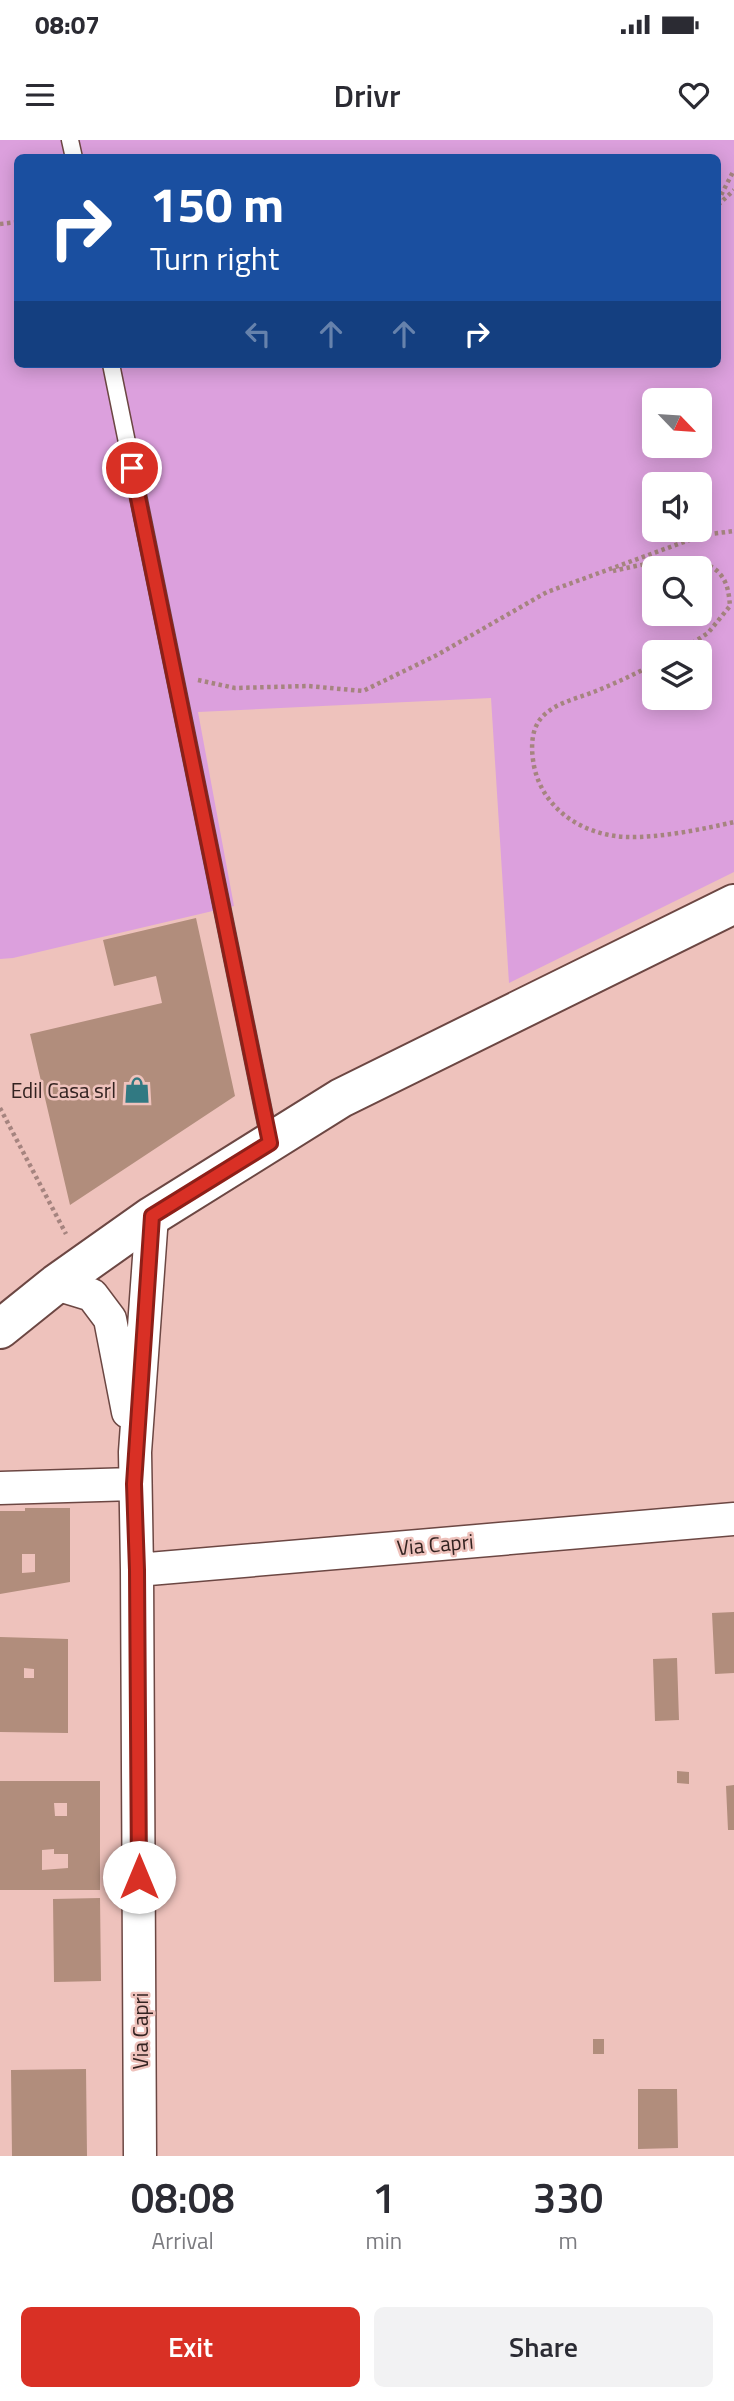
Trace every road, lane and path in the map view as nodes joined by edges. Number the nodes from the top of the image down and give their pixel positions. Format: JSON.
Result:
{"nodes":[{"id":1,"x":734,"y":170,"type":"edge"},
{"id":2,"x":721,"y":197,"type":"edge"},
{"id":3,"x":112,"y":368,"type":"edge"},
{"id":4,"x":734,"y":531,"type":"edge"},
{"id":5,"x":599,"y":573,"type":"junction"},
{"id":6,"x":697,"y":640,"type":"edge"},
{"id":7,"x":642,"y":669,"type":"edge"},
{"id":8,"x":175,"y":675,"type":"junction"},
{"id":9,"x":734,"y":822,"type":"edge"},
{"id":10,"x":734,"y":904,"type":"edge"},
{"id":11,"x":0,"y":1108,"type":"edge"},
{"id":12,"x":270,"y":1143,"type":"junction"},
{"id":13,"x":152,"y":1216,"type":"junction"},
{"id":14,"x":69,"y":1275,"type":"junction"},
{"id":15,"x":0,"y":1329,"type":"edge"},
{"id":16,"x":135,"y":1452,"type":"junction"},
{"id":17,"x":134,"y":1484,"type":"junction"},
{"id":18,"x":0,"y":1488,"type":"edge"},
{"id":19,"x":734,"y":1519,"type":"edge"},
{"id":20,"x":137,"y":1570,"type":"junction"},
{"id":21,"x":140,"y":2156,"type":"edge"}],
"edges":[{"from":1,"to":2,"type":"path"},
{"from":3,"to":8,"type":"lane"},
{"from":4,"to":5,"type":"path"},
{"from":5,"to":6,"type":"path"},
{"from":5,"to":8,"type":"path"},
{"from":7,"to":9,"type":"path"},
{"from":8,"to":12,"type":"lane"},
{"from":10,"to":12,"type":"main road"},
{"from":11,"to":14,"type":"path"},
{"from":12,"to":13,"type":"main road"},
{"from":13,"to":14,"type":"main road"},
{"from":13,"to":16,"type":"street","name":"Via Capri"},
{"from":14,"to":15,"type":"main road"},
{"from":14,"to":16,"type":"street","name":"Via Capri"},
{"from":16,"to":17,"type":"street","name":"Via Capri"},
{"from":17,"to":18,"type":"street"},
{"from":17,"to":20,"type":"street","name":"Via Capri"},
{"from":19,"to":20,"type":"street","name":"Via Capri"},
{"from":20,"to":21,"type":"street","name":"Via Capri"}]}
